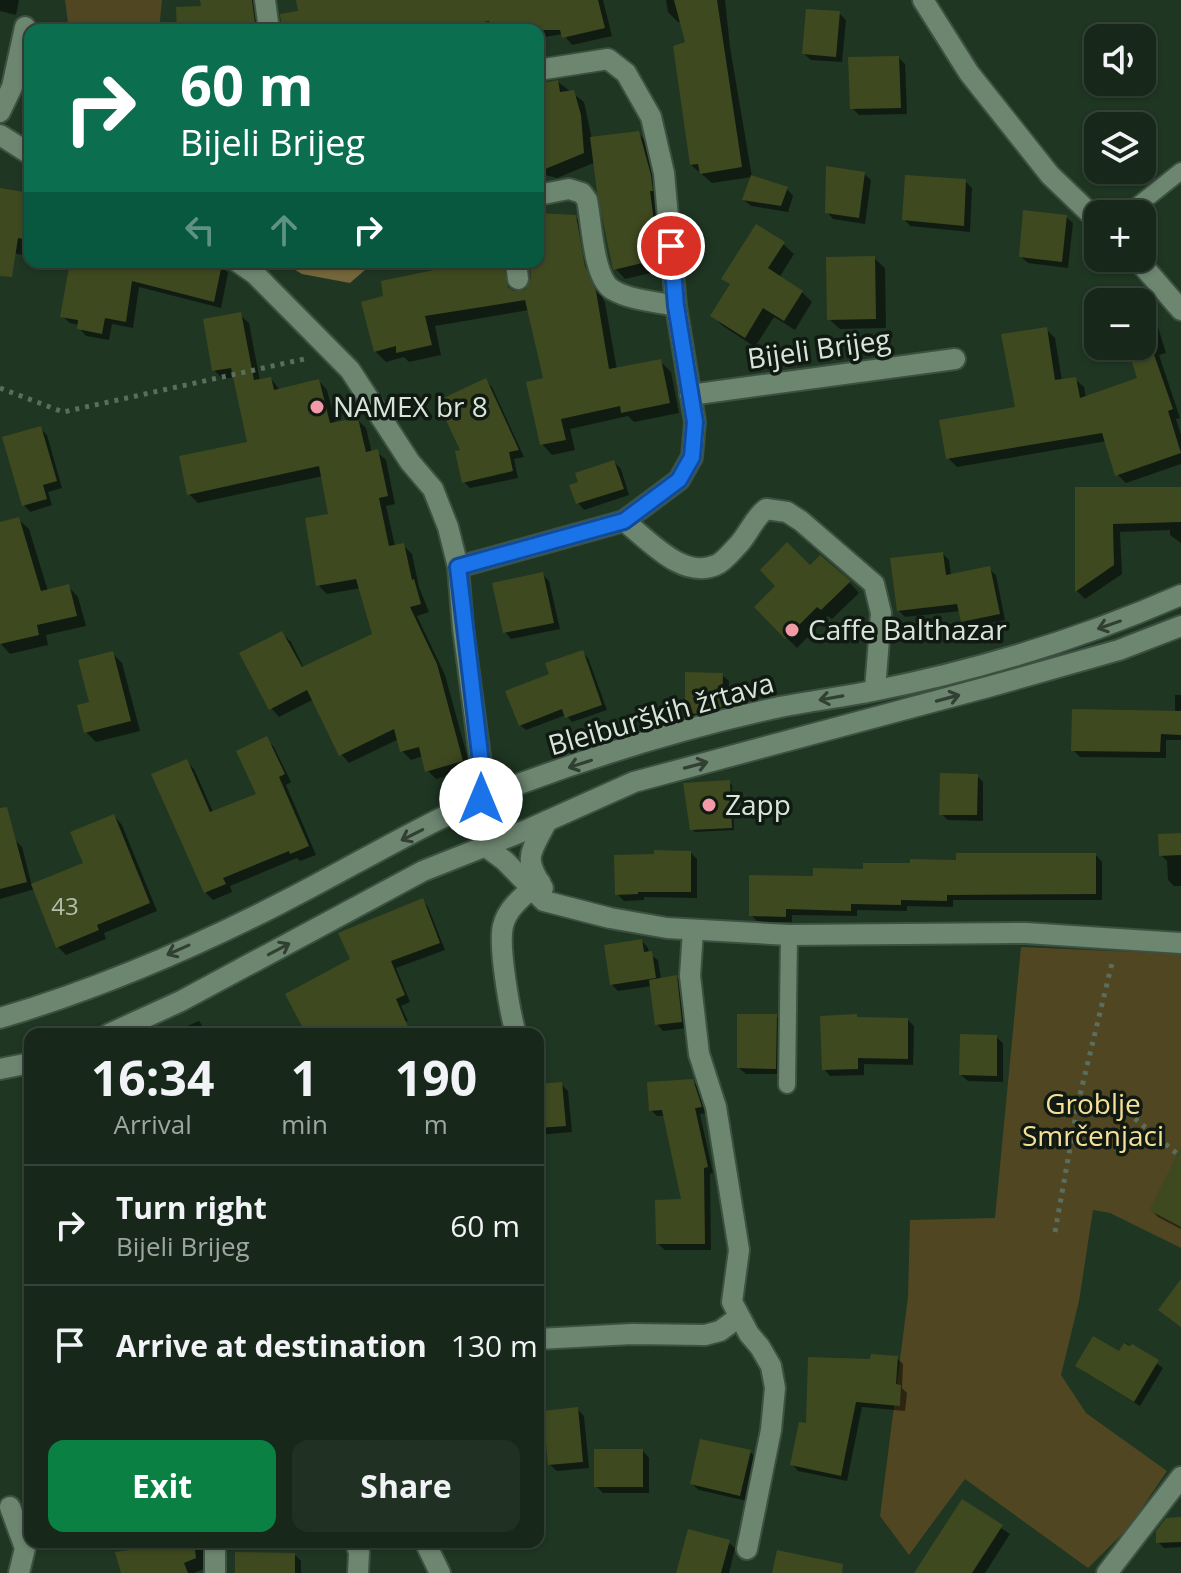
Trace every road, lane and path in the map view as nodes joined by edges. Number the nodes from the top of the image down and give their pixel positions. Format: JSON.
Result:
{"nodes":[{"id":1,"x":265,"y":0,"type":"edge"},
{"id":2,"x":923,"y":0,"type":"edge"},
{"id":3,"x":268,"y":24,"type":"edge"},
{"id":4,"x":24,"y":32,"type":"edge"},
{"id":5,"x":544,"y":69,"type":"edge"},
{"id":6,"x":0,"y":112,"type":"edge"},
{"id":7,"x":0,"y":135,"type":"edge"},
{"id":8,"x":24,"y":150,"type":"edge"},
{"id":9,"x":1181,"y":171,"type":"edge"},
{"id":10,"x":544,"y":194,"type":"edge"},
{"id":11,"x":1145,"y":200,"type":"edge"},
{"id":12,"x":1084,"y":208,"type":"edge"},
{"id":13,"x":246,"y":268,"type":"edge"},
{"id":14,"x":1148,"y":272,"type":"edge"},
{"id":15,"x":676,"y":306,"type":"junction"},
{"id":16,"x":1181,"y":310,"type":"edge"},
{"id":17,"x":332,"y":352,"type":"junction"},
{"id":18,"x":955,"y":359,"type":"dead end"},
{"id":19,"x":0,"y":388,"type":"edge"},
{"id":20,"x":690,"y":395,"type":"junction"},
{"id":21,"x":624,"y":521,"type":"junction"},
{"id":22,"x":458,"y":567,"type":"junction"},
{"id":23,"x":1181,"y":595,"type":"edge"},
{"id":24,"x":1181,"y":626,"type":"edge"},
{"id":25,"x":875,"y":690,"type":"junction"},
{"id":26,"x":481,"y":799,"type":"junction"},
{"id":27,"x":547,"y":821,"type":"junction"},
{"id":28,"x":485,"y":846,"type":"junction"},
{"id":29,"x":536,"y":886,"type":"junction"},
{"id":30,"x":693,"y":930,"type":"junction"},
{"id":31,"x":789,"y":935,"type":"junction"},
{"id":32,"x":1119,"y":938,"type":"junction"},
{"id":33,"x":1181,"y":943,"type":"edge"},
{"id":34,"x":0,"y":1018,"type":"edge"},
{"id":35,"x":127,"y":1028,"type":"edge"},
{"id":36,"x":514,"y":1028,"type":"edge"},
{"id":37,"x":24,"y":1064,"type":"edge"},
{"id":38,"x":0,"y":1069,"type":"edge"},
{"id":39,"x":787,"y":1085,"type":"dead end"},
{"id":40,"x":1078,"y":1103,"type":"junction"},
{"id":41,"x":1181,"y":1157,"type":"edge"},
{"id":42,"x":1055,"y":1232,"type":"dead end"},
{"id":43,"x":739,"y":1317,"type":"junction"},
{"id":44,"x":544,"y":1339,"type":"edge"},
{"id":45,"x":1181,"y":1477,"type":"edge"},
{"id":46,"x":10,"y":1507,"type":"dead end"},
{"id":47,"x":24,"y":1545,"type":"edge"},
{"id":48,"x":25,"y":1548,"type":"edge"},
{"id":49,"x":215,"y":1548,"type":"edge"},
{"id":50,"x":357,"y":1548,"type":"edge"},
{"id":51,"x":428,"y":1548,"type":"edge"},
{"id":52,"x":747,"y":1549,"type":"dead end"},
{"id":53,"x":1106,"y":1572,"type":"edge"},
{"id":54,"x":19,"y":1573,"type":"edge"},
{"id":55,"x":215,"y":1573,"type":"edge"},
{"id":56,"x":358,"y":1573,"type":"edge"},
{"id":57,"x":440,"y":1573,"type":"edge"}],
"edges":[{"from":1,"to":3,"type":"street"},
{"from":2,"to":12,"type":"street"},
{"from":4,"to":6,"type":"street"},
{"from":5,"to":15,"type":"street"},
{"from":7,"to":8,"type":"street"},
{"from":9,"to":11,"type":"lane"},
{"from":10,"to":15,"type":"street"},
{"from":13,"to":17,"type":"street"},
{"from":14,"to":16,"type":"street"},
{"from":15,"to":20,"type":"street"},
{"from":17,"to":19,"type":"path"},
{"from":17,"to":22,"type":"street"},
{"from":18,"to":20,"type":"street","name":"Bijeli Brijeg"},
{"from":20,"to":21,"type":"street"},
{"from":21,"to":22,"type":"street"},
{"from":21,"to":25,"type":"street"},
{"from":22,"to":26,"type":"street"},
{"from":23,"to":25,"type":"street","name":"Bleiburških žrtava","one_way":true},
{"from":27,"to":24,"type":"street","name":"Bleiburških žrtava","one_way":true},
{"from":25,"to":26,"type":"street","name":"Bleiburških žrtava","one_way":true},
{"from":26,"to":34,"type":"street","name":"Bleiburških žrtava","one_way":true},
{"from":27,"to":28,"type":"street","name":"Bleiburških žrtava"},
{"from":27,"to":29,"type":"street"},
{"from":28,"to":29,"type":"street"},
{"from":35,"to":28,"type":"street","name":"Bleiburških žrtava","one_way":true},
{"from":29,"to":30,"type":"street"},
{"from":29,"to":36,"type":"street"},
{"from":30,"to":31,"type":"street"},
{"from":30,"to":43,"type":"street"},
{"from":31,"to":32,"type":"street"},
{"from":31,"to":39,"type":"lane"},
{"from":32,"to":33,"type":"street"},
{"from":32,"to":40,"type":"path"},
{"from":37,"to":38,"type":"street"},
{"from":40,"to":41,"type":"path"},
{"from":40,"to":42,"type":"path"},
{"from":43,"to":44,"type":"street"},
{"from":43,"to":52,"type":"street"},
{"from":45,"to":53,"type":"street"},
{"from":46,"to":47,"type":"street"},
{"from":48,"to":54,"type":"street"},
{"from":49,"to":55,"type":"street"},
{"from":50,"to":56,"type":"street"},
{"from":51,"to":57,"type":"street"}]}
